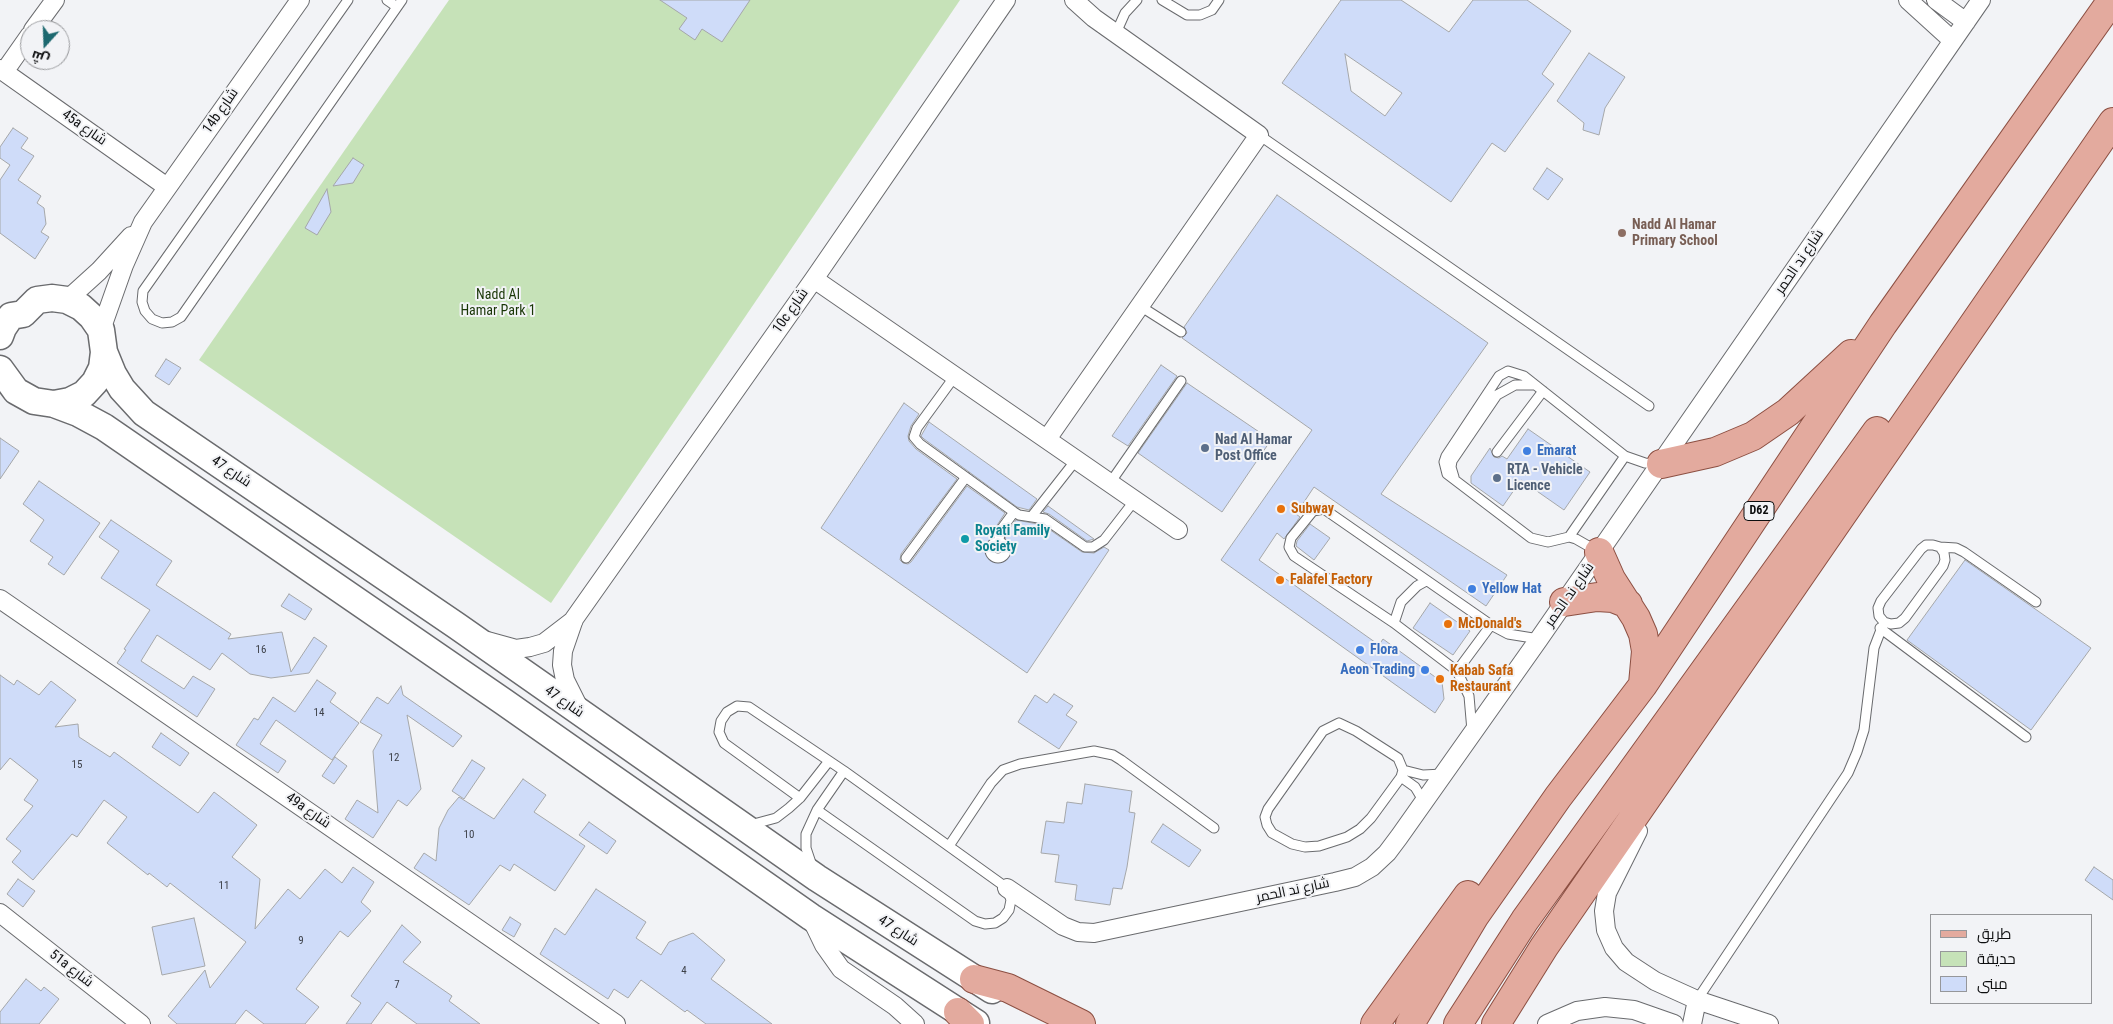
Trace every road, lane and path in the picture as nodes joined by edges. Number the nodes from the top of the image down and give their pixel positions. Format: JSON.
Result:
{"nodes":[{"id":1,"x":54,"y":0,"type":"edge"},
{"id":2,"x":300,"y":0,"type":"edge"},
{"id":3,"x":348,"y":0,"type":"edge"},
{"id":4,"x":387,"y":0,"type":"edge"},
{"id":5,"x":1020,"y":0,"type":"edge"},
{"id":6,"x":1058,"y":0,"type":"edge"},
{"id":7,"x":1074,"y":0,"type":"edge"},
{"id":8,"x":1137,"y":0,"type":"edge"},
{"id":9,"x":1162,"y":0,"type":"edge"},
{"id":10,"x":1219,"y":0,"type":"edge"},
{"id":11,"x":1908,"y":0,"type":"edge"},
{"id":12,"x":1936,"y":0,"type":"edge"},
{"id":13,"x":1981,"y":0,"type":"edge"},
{"id":14,"x":2112,"y":0,"type":"edge"},
{"id":15,"x":399,"y":4,"type":"edge"},
{"id":16,"x":1001,"y":7,"type":"edge"},
{"id":17,"x":1094,"y":18,"type":"junction"},
{"id":18,"x":40,"y":20,"type":"edge"},
{"id":19,"x":1966,"y":22,"type":"junction"},
{"id":20,"x":1116,"y":34,"type":"junction"},
{"id":21,"x":1952,"y":40,"type":"junction"},
{"id":22,"x":20,"y":48,"type":"edge"},
{"id":23,"x":2,"y":70,"type":"edge"},
{"id":24,"x":2113,"y":122,"type":"edge"},
{"id":25,"x":1259,"y":135,"type":"junction"},
{"id":26,"x":167,"y":187,"type":"junction"},
{"id":27,"x":143,"y":222,"type":"junction"},
{"id":28,"x":814,"y":278,"type":"junction"},
{"id":29,"x":67,"y":300,"type":"junction"},
{"id":30,"x":1140,"y":306,"type":"junction"},
{"id":31,"x":1985,"y":307,"type":"junction"},
{"id":32,"x":11,"y":311,"type":"edge"},
{"id":33,"x":1883,"y":324,"type":"junction"},
{"id":34,"x":1181,"y":332,"type":"dead end"},
{"id":35,"x":0,"y":336,"type":"edge"},
{"id":36,"x":103,"y":341,"type":"junction"},
{"id":37,"x":0,"y":369,"type":"edge"},
{"id":38,"x":955,"y":376,"type":"junction"},
{"id":39,"x":1181,"y":381,"type":"dead end"},
{"id":40,"x":1535,"y":385,"type":"junction"},
{"id":41,"x":1543,"y":391,"type":"junction"},
{"id":42,"x":54,"y":404,"type":"junction"},
{"id":43,"x":1649,"y":406,"type":"dead end"},
{"id":44,"x":1047,"y":440,"type":"junction"},
{"id":45,"x":1497,"y":452,"type":"dead end"},
{"id":46,"x":1625,"y":456,"type":"junction"},
{"id":47,"x":1076,"y":460,"type":"junction"},
{"id":48,"x":1661,"y":464,"type":"junction"},
{"id":49,"x":966,"y":477,"type":"junction"},
{"id":50,"x":1456,"y":482,"type":"junction"},
{"id":51,"x":1110,"y":483,"type":"junction"},
{"id":52,"x":1135,"y":500,"type":"junction"},
{"id":53,"x":1014,"y":512,"type":"junction"},
{"id":54,"x":1032,"y":516,"type":"junction"},
{"id":55,"x":1178,"y":530,"type":"dead end"},
{"id":56,"x":1569,"y":537,"type":"junction"},
{"id":57,"x":999,"y":542,"type":"dead end"},
{"id":58,"x":1940,"y":547,"type":"junction"},
{"id":59,"x":1599,"y":552,"type":"junction"},
{"id":60,"x":906,"y":558,"type":"dead end"},
{"id":61,"x":1426,"y":581,"type":"junction"},
{"id":62,"x":0,"y":599,"type":"edge"},
{"id":63,"x":1564,"y":602,"type":"junction"},
{"id":64,"x":2036,"y":602,"type":"dead end"},
{"id":65,"x":1628,"y":604,"type":"junction"},
{"id":66,"x":574,"y":619,"type":"junction"},
{"id":67,"x":1394,"y":623,"type":"junction"},
{"id":68,"x":1491,"y":625,"type":"junction"},
{"id":69,"x":1882,"y":625,"type":"junction"},
{"id":70,"x":471,"y":636,"type":"junction"},
{"id":71,"x":1539,"y":639,"type":"junction"},
{"id":72,"x":1457,"y":671,"type":"junction"},
{"id":73,"x":1643,"y":685,"type":"junction"},
{"id":74,"x":582,"y":714,"type":"junction"},
{"id":75,"x":1693,"y":730,"type":"junction"},
{"id":76,"x":1472,"y":733,"type":"junction"},
{"id":77,"x":2026,"y":737,"type":"dead end"},
{"id":78,"x":829,"y":761,"type":"junction"},
{"id":79,"x":844,"y":771,"type":"junction"},
{"id":80,"x":1402,"y":774,"type":"junction"},
{"id":81,"x":1443,"y":774,"type":"junction"},
{"id":82,"x":1558,"y":797,"type":"junction"},
{"id":83,"x":800,"y":798,"type":"junction"},
{"id":84,"x":1424,"y":802,"type":"junction"},
{"id":85,"x":817,"y":810,"type":"junction"},
{"id":86,"x":742,"y":826,"type":"junction"},
{"id":87,"x":1214,"y":828,"type":"dead end"},
{"id":88,"x":949,"y":846,"type":"junction"},
{"id":89,"x":816,"y":878,"type":"junction"},
{"id":90,"x":1007,"y":888,"type":"junction"},
{"id":91,"x":0,"y":913,"type":"edge"},
{"id":92,"x":811,"y":917,"type":"junction"},
{"id":93,"x":974,"y":979,"type":"junction"},
{"id":94,"x":1697,"y":1000,"type":"junction"},
{"id":95,"x":969,"y":1020,"type":"edge"},
{"id":96,"x":141,"y":1024,"type":"edge"},
{"id":97,"x":616,"y":1024,"type":"edge"},
{"id":98,"x":916,"y":1024,"type":"edge"},
{"id":99,"x":1051,"y":1024,"type":"edge"},
{"id":100,"x":1081,"y":1024,"type":"edge"},
{"id":101,"x":1375,"y":1024,"type":"edge"},
{"id":102,"x":1410,"y":1024,"type":"edge"},
{"id":103,"x":1458,"y":1024,"type":"edge"},
{"id":104,"x":1496,"y":1024,"type":"edge"},
{"id":105,"x":1546,"y":1024,"type":"edge"},
{"id":106,"x":1674,"y":1024,"type":"edge"},
{"id":107,"x":1692,"y":1024,"type":"edge"},
{"id":108,"x":1769,"y":1024,"type":"edge"}],
"edges":[{"from":1,"to":18,"type":"street"},
{"from":2,"to":26,"type":"street","name":"14b شارع"},
{"from":3,"to":15,"type":"lane"},
{"from":4,"to":15,"type":"lane"},
{"from":5,"to":16,"type":"street"},
{"from":6,"to":17,"type":"street"},
{"from":7,"to":17,"type":"street"},
{"from":8,"to":20,"type":"lane"},
{"from":9,"to":10,"type":"lane"},
{"from":11,"to":21,"type":"street"},
{"from":12,"to":19,"type":"street"},
{"from":13,"to":19,"type":"street","name":"شارع ند الحمر"},
{"from":14,"to":33,"type":"main road","number":"D62"},
{"from":16,"to":28,"type":"street","name":"10c شارع"},
{"from":17,"to":20,"type":"street"},
{"from":19,"to":21,"type":"street","name":"شارع ند الحمر"},
{"from":20,"to":25,"type":"street"},
{"from":21,"to":48,"type":"street","name":"شارع ند الحمر"},
{"from":22,"to":23,"type":"street"},
{"from":23,"to":26,"type":"street","name":"45a شارع"},
{"from":24,"to":31,"type":"main road"},
{"from":25,"to":30,"type":"street"},
{"from":25,"to":43,"type":"lane"},
{"from":26,"to":27,"type":"street","name":"14b شارع"},
{"from":27,"to":29,"type":"street","name":"14b شارع"},
{"from":27,"to":36,"type":"street","name":"14b شارع"},
{"from":28,"to":38,"type":"street"},
{"from":28,"to":66,"type":"street","name":"10c شارع"},
{"from":29,"to":32,"type":"street"},
{"from":29,"to":36,"type":"street","name":"شارع 47"},
{"from":30,"to":34,"type":"lane"},
{"from":30,"to":44,"type":"street"},
{"from":31,"to":75,"type":"main road"},
{"from":31,"to":103,"type":"main road"},
{"from":32,"to":35,"type":"street"},
{"from":33,"to":48,"type":"main road"},
{"from":33,"to":73,"type":"main road","number":"D62"},
{"from":36,"to":42,"type":"street"},
{"from":36,"to":70,"type":"street","name":"شارع 47"},
{"from":37,"to":42,"type":"street"},
{"from":38,"to":44,"type":"street"},
{"from":38,"to":49,"type":"lane"},
{"from":39,"to":51,"type":"lane"},
{"from":40,"to":41,"type":"lane"},
{"from":40,"to":50,"type":"lane"},
{"from":40,"to":50,"type":"lane"},
{"from":41,"to":45,"type":"lane"},
{"from":41,"to":46,"type":"lane"},
{"from":42,"to":92,"type":"street"},
{"from":44,"to":47,"type":"street"},
{"from":46,"to":48,"type":"lane"},
{"from":46,"to":56,"type":"lane"},
{"from":47,"to":51,"type":"street"},
{"from":47,"to":54,"type":"lane"},
{"from":48,"to":59,"type":"street","name":"شارع ند الحمر"},
{"from":49,"to":53,"type":"lane"},
{"from":49,"to":60,"type":"lane"},
{"from":50,"to":56,"type":"lane"},
{"from":51,"to":52,"type":"street"},
{"from":52,"to":54,"type":"lane"},
{"from":52,"to":55,"type":"street"},
{"from":53,"to":54,"type":"lane"},
{"from":53,"to":57,"type":"lane"},
{"from":56,"to":59,"type":"lane"},
{"from":58,"to":64,"type":"lane"},
{"from":58,"to":69,"type":"lane"},
{"from":58,"to":69,"type":"lane"},
{"from":59,"to":63,"type":"street","name":"شارع ند الحمر"},
{"from":59,"to":65,"type":"main road"},
{"from":61,"to":67,"type":"lane"},
{"from":61,"to":67,"type":"lane"},
{"from":61,"to":68,"type":"lane"},
{"from":62,"to":97,"type":"street","name":"49a شارع"},
{"from":63,"to":65,"type":"main road"},
{"from":63,"to":71,"type":"street","name":"شارع ند الحمر"},
{"from":65,"to":73,"type":"main road"},
{"from":66,"to":70,"type":"street","name":"10c شارع"},
{"from":66,"to":74,"type":"street","name":"10c شارع"},
{"from":67,"to":72,"type":"lane"},
{"from":68,"to":71,"type":"lane"},
{"from":68,"to":72,"type":"lane"},
{"from":69,"to":77,"type":"lane"},
{"from":69,"to":94,"type":"lane"},
{"from":70,"to":74,"type":"street","name":"شارع 47"},
{"from":71,"to":76,"type":"street","name":"شارع ند الحمر"},
{"from":72,"to":76,"type":"lane"},
{"from":73,"to":82,"type":"main road","number":"D62"},
{"from":74,"to":86,"type":"street","name":"شارع 47"},
{"from":75,"to":94,"type":"street"},
{"from":75,"to":104,"type":"main road"},
{"from":76,"to":81,"type":"street","name":"شارع ند الحمر"},
{"from":78,"to":79,"type":"lane"},
{"from":78,"to":83,"type":"lane"},
{"from":78,"to":83,"type":"lane"},
{"from":79,"to":85,"type":"lane"},
{"from":79,"to":88,"type":"lane"},
{"from":80,"to":80,"type":"lane"},
{"from":80,"to":81,"type":"lane"},
{"from":80,"to":84,"type":"lane"},
{"from":81,"to":84,"type":"street","name":"شارع ند الحمر"},
{"from":82,"to":101,"type":"main road"},
{"from":82,"to":102,"type":"main road","number":"D62"},
{"from":83,"to":86,"type":"lane"},
{"from":84,"to":90,"type":"street","name":"شارع ند الحمر"},
{"from":85,"to":89,"type":"lane"},
{"from":85,"to":90,"type":"lane"},
{"from":86,"to":89,"type":"street","name":"شارع 47"},
{"from":87,"to":88,"type":"lane"},
{"from":88,"to":90,"type":"lane"},
{"from":89,"to":93,"type":"street","name":"شارع 47"},
{"from":91,"to":96,"type":"street","name":"51a شارع"},
{"from":92,"to":95,"type":"street"},
{"from":92,"to":98,"type":"street"},
{"from":93,"to":99,"type":"street","name":"شارع 47"},
{"from":93,"to":100,"type":"main road"},
{"from":94,"to":107,"type":"street"},
{"from":94,"to":108,"type":"street"},
{"from":105,"to":106,"type":"street"}]}
